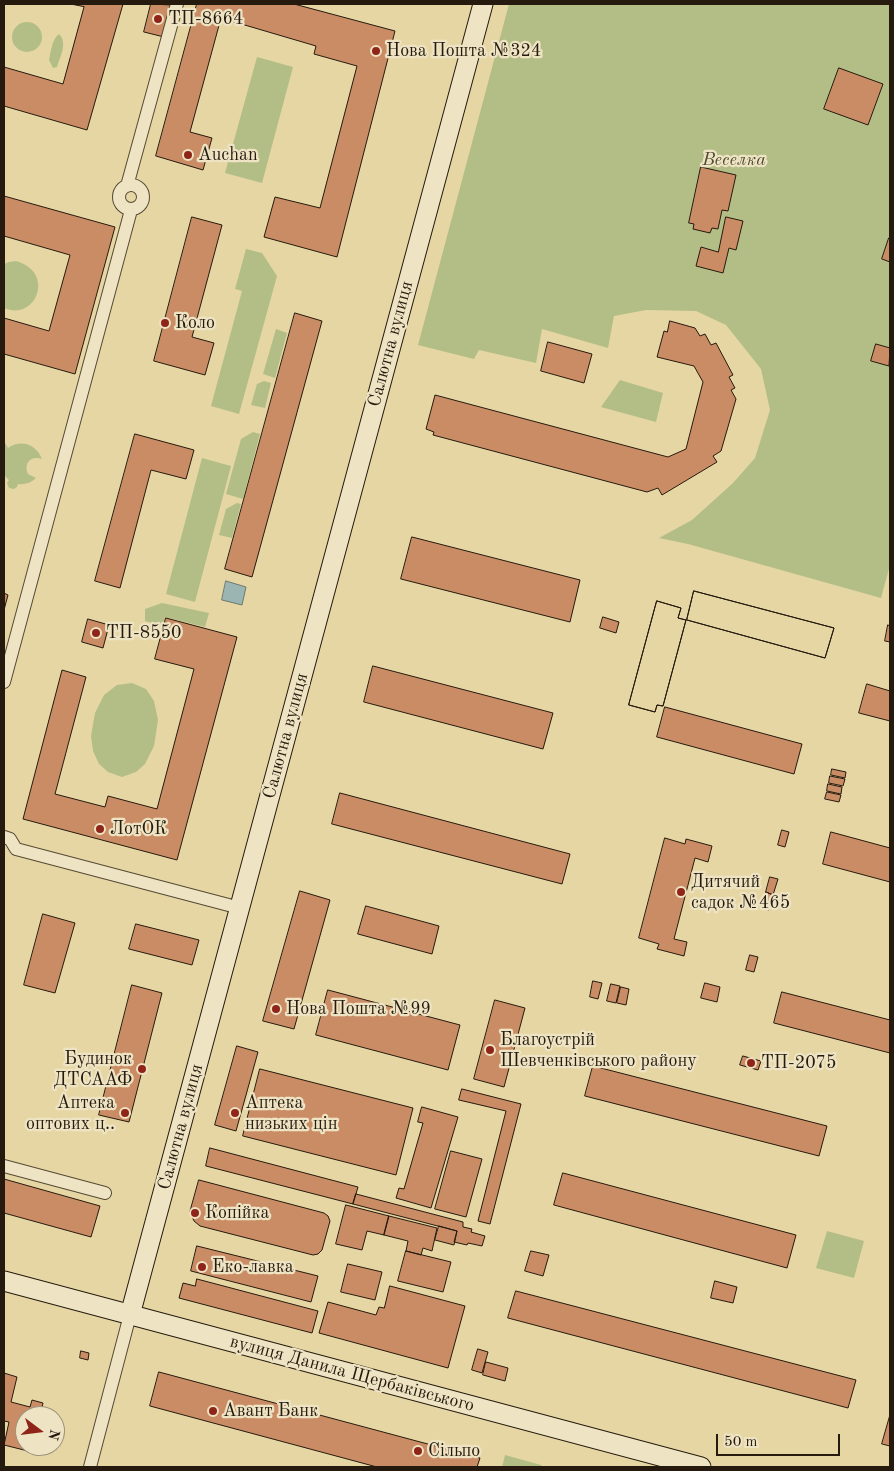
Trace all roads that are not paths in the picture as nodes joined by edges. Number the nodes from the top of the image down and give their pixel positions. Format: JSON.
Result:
{"nodes":[{"id":1,"x":177,"y":4,"type":"edge"},
{"id":2,"x":483,"y":4,"type":"edge"},
{"id":3,"x":127,"y":186,"type":"junction"},
{"id":4,"x":130,"y":210,"type":"junction"},
{"id":5,"x":4,"y":682,"type":"edge"},
{"id":6,"x":4,"y":837,"type":"edge"},
{"id":7,"x":240,"y":908,"type":"junction"},
{"id":8,"x":4,"y":1166,"type":"edge"},
{"id":9,"x":105,"y":1193,"type":"dead end"},
{"id":10,"x":4,"y":1281,"type":"edge"},
{"id":11,"x":130,"y":1315,"type":"junction"},
{"id":12,"x":90,"y":1467,"type":"edge"},
{"id":13,"x":701,"y":1467,"type":"edge"}],
"edges":[{"from":1,"to":3,"type":"street"},
{"from":2,"to":7,"type":"street","name":"Салютна вулиця"},
{"from":3,"to":4,"type":"street"},
{"from":3,"to":4,"type":"street"},
{"from":4,"to":5,"type":"street"},
{"from":6,"to":7,"type":"street"},
{"from":7,"to":11,"type":"street","name":"Салютна вулиця"},
{"from":8,"to":9,"type":"street"},
{"from":10,"to":11,"type":"street","name":"вулиця Данила Щербаківського"},
{"from":11,"to":12,"type":"street","name":"Салютна вулиця"},
{"from":11,"to":13,"type":"street","name":"вулиця Данила Щербаківського"}]}
